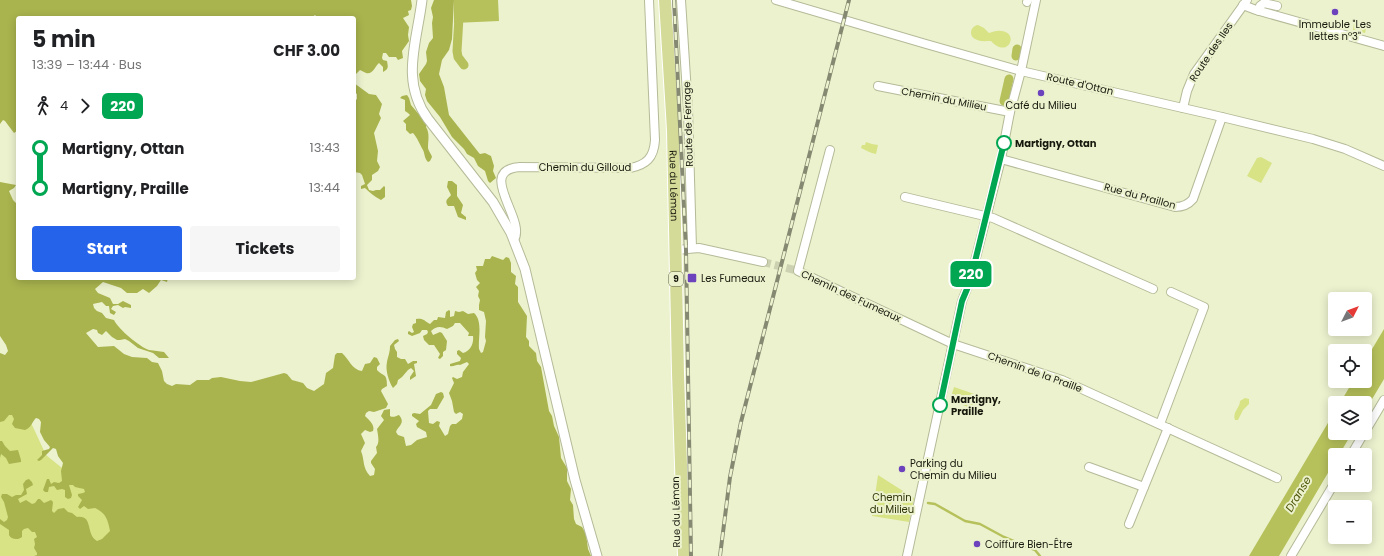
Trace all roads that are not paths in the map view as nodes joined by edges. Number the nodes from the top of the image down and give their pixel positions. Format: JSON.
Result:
{"nodes":[{"id":1,"x":422,"y":0,"type":"edge"},
{"id":2,"x":649,"y":0,"type":"edge"},
{"id":3,"x":665,"y":0,"type":"edge"},
{"id":4,"x":681,"y":0,"type":"edge"},
{"id":5,"x":776,"y":0,"type":"edge"},
{"id":6,"x":1036,"y":0,"type":"edge"},
{"id":7,"x":1245,"y":2,"type":"edge"},
{"id":8,"x":1277,"y":6,"type":"dead end"},
{"id":9,"x":1259,"y":11,"type":"junction"},
{"id":10,"x":1384,"y":46,"type":"edge"},
{"id":11,"x":1021,"y":71,"type":"junction"},
{"id":12,"x":878,"y":86,"type":"dead end"},
{"id":13,"x":1184,"y":108,"type":"junction"},
{"id":14,"x":1010,"y":112,"type":"junction"},
{"id":15,"x":1222,"y":117,"type":"junction"},
{"id":16,"x":830,"y":150,"type":"dead end"},
{"id":17,"x":1001,"y":159,"type":"junction"},
{"id":18,"x":1384,"y":166,"type":"edge"},
{"id":19,"x":905,"y":197,"type":"dead end"},
{"id":20,"x":986,"y":216,"type":"junction"},
{"id":21,"x":514,"y":240,"type":"junction"},
{"id":22,"x":692,"y":248,"type":"junction"},
{"id":23,"x":676,"y":250,"type":"junction"},
{"id":24,"x":763,"y":262,"type":"tunnel mouth"},
{"id":25,"x":1153,"y":289,"type":"dead end"},
{"id":26,"x":1171,"y":292,"type":"dead end"},
{"id":27,"x":953,"y":344,"type":"junction"},
{"id":28,"x":678,"y":372,"type":"junction"},
{"id":29,"x":1384,"y":400,"type":"edge"},
{"id":30,"x":1372,"y":421,"type":"edge"},
{"id":31,"x":1160,"y":424,"type":"junction"},
{"id":32,"x":1168,"y":428,"type":"junction"},
{"id":33,"x":1089,"y":467,"type":"dead end"},
{"id":34,"x":1277,"y":478,"type":"dead end"},
{"id":35,"x":1144,"y":487,"type":"junction"},
{"id":36,"x":1329,"y":492,"type":"edge"},
{"id":37,"x":1129,"y":524,"type":"dead end"},
{"id":38,"x":597,"y":556,"type":"edge"},
{"id":39,"x":676,"y":556,"type":"edge"},
{"id":40,"x":684,"y":556,"type":"edge"},
{"id":41,"x":907,"y":556,"type":"edge"},
{"id":42,"x":1291,"y":556,"type":"edge"}],
"edges":[{"from":1,"to":21,"type":"street"},
{"from":2,"to":21,"type":"street","name":"Chemin du Gilloud"},
{"from":3,"to":23,"type":"main road","name":"Rue du Léman","number":"9"},
{"from":4,"to":22,"type":"street","name":"Route de Ferrage"},
{"from":5,"to":11,"type":"street","name":"Route d'Ottan"},
{"from":6,"to":11,"type":"street"},
{"from":7,"to":9,"type":"street"},
{"from":7,"to":13,"type":"street","name":"Route des Iles"},
{"from":8,"to":9,"type":"street"},
{"from":9,"to":10,"type":"street"},
{"from":11,"to":13,"type":"street","name":"Route d'Ottan"},
{"from":11,"to":14,"type":"street"},
{"from":12,"to":14,"type":"street","name":"Chemin du Milieu"},
{"from":13,"to":15,"type":"street","name":"Route d'Ottan"},
{"from":14,"to":17,"type":"street"},
{"from":15,"to":17,"type":"street","name":"Rue du Praillon"},
{"from":15,"to":18,"type":"street","name":"Route d'Ottan"},
{"from":16,"to":27,"type":"street","name":"Chemin des Fumeaux"},
{"from":17,"to":20,"type":"street"},
{"from":19,"to":20,"type":"street"},
{"from":20,"to":25,"type":"street"},
{"from":20,"to":27,"type":"street"},
{"from":21,"to":38,"type":"street"},
{"from":22,"to":23,"type":"street"},
{"from":22,"to":24,"type":"street"},
{"from":23,"to":28,"type":"main road","name":"Rue du Léman","number":"9"},
{"from":26,"to":31,"type":"street"},
{"from":27,"to":31,"type":"street","name":"Chemin de la Praille"},
{"from":27,"to":41,"type":"street"},
{"from":28,"to":39,"type":"main road","name":"Rue du Léman","number":"9"},
{"from":28,"to":40,"type":"main road","name":"Rue du Léman","number":"9"},
{"from":29,"to":30,"type":"street"},
{"from":31,"to":32,"type":"street","name":"Chemin de la Praille"},
{"from":32,"to":34,"type":"street","name":"Chemin de la Praille"},
{"from":32,"to":35,"type":"street"},
{"from":33,"to":35,"type":"street"},
{"from":35,"to":37,"type":"street"},
{"from":36,"to":42,"type":"street"}]}
